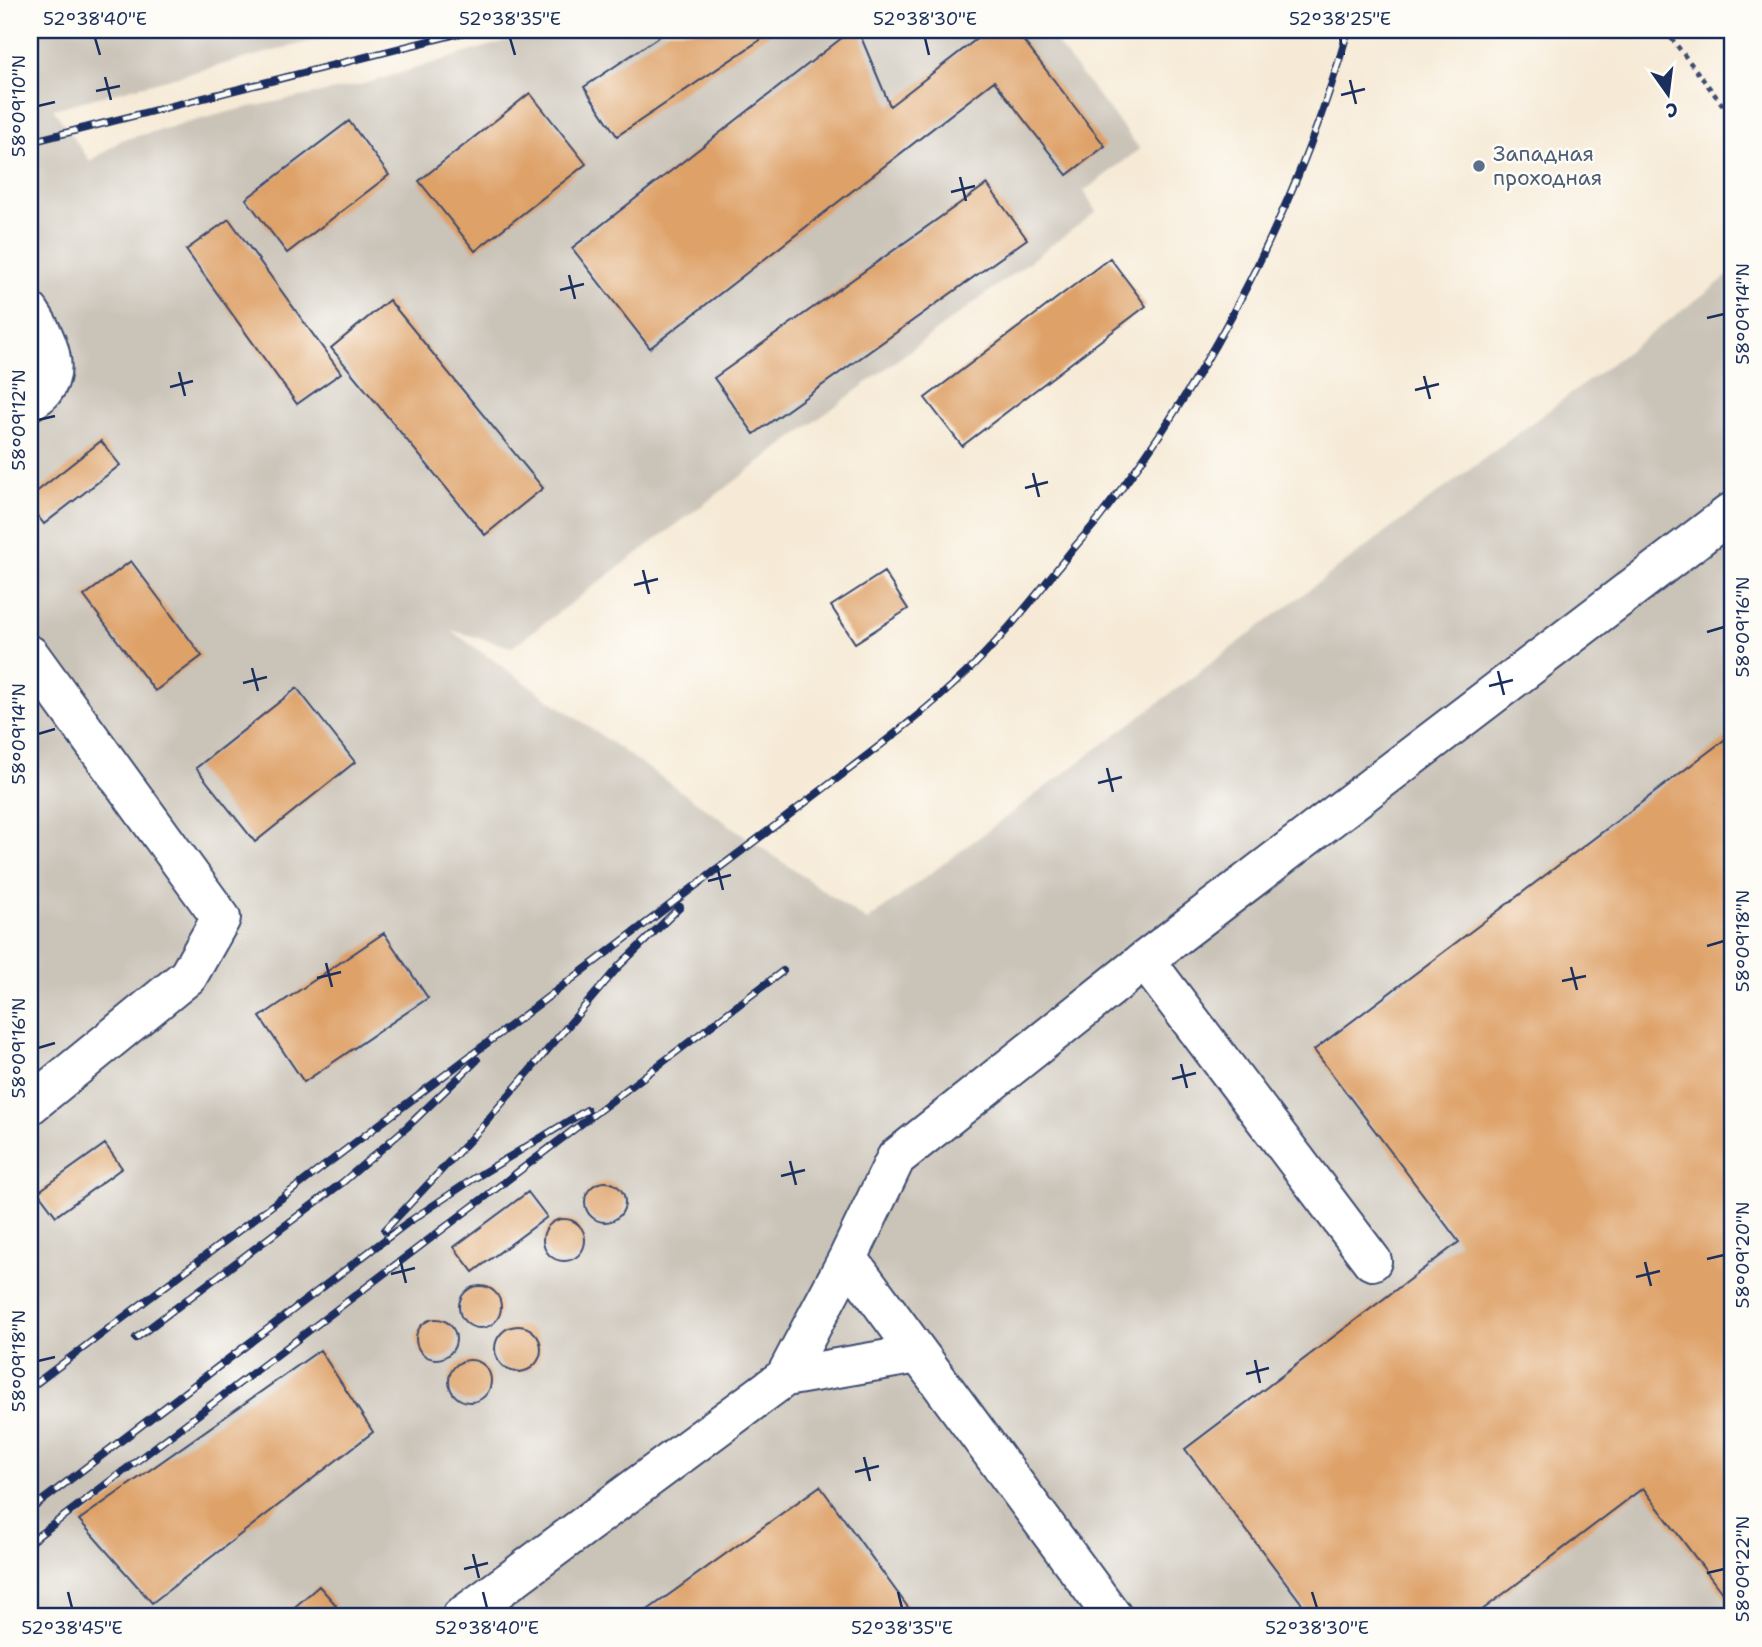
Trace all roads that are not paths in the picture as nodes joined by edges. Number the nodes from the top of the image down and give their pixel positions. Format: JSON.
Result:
{"nodes":[{"id":1,"x":30,"y":312,"type":"edge"},
{"id":2,"x":30,"y":401,"type":"edge"},
{"id":3,"x":1732,"y":512,"type":"edge"},
{"id":4,"x":30,"y":655,"type":"edge"},
{"id":5,"x":1145,"y":960,"type":"junction"},
{"id":6,"x":30,"y":1105,"type":"edge"},
{"id":7,"x":848,"y":1258,"type":"junction"},
{"id":8,"x":1372,"y":1261,"type":"dead end"},
{"id":9,"x":918,"y":1354,"type":"junction"},
{"id":10,"x":785,"y":1377,"type":"junction"},
{"id":11,"x":461,"y":1617,"type":"edge"},
{"id":12,"x":1113,"y":1617,"type":"edge"}],
"edges":[{"from":1,"to":2,"type":"lane"},
{"from":3,"to":5,"type":"lane"},
{"from":4,"to":6,"type":"lane"},
{"from":5,"to":7,"type":"lane"},
{"from":5,"to":8,"type":"lane"},
{"from":7,"to":9,"type":"lane"},
{"from":7,"to":10,"type":"lane"},
{"from":9,"to":10,"type":"lane"},
{"from":9,"to":12,"type":"lane"},
{"from":10,"to":11,"type":"lane"}]}
